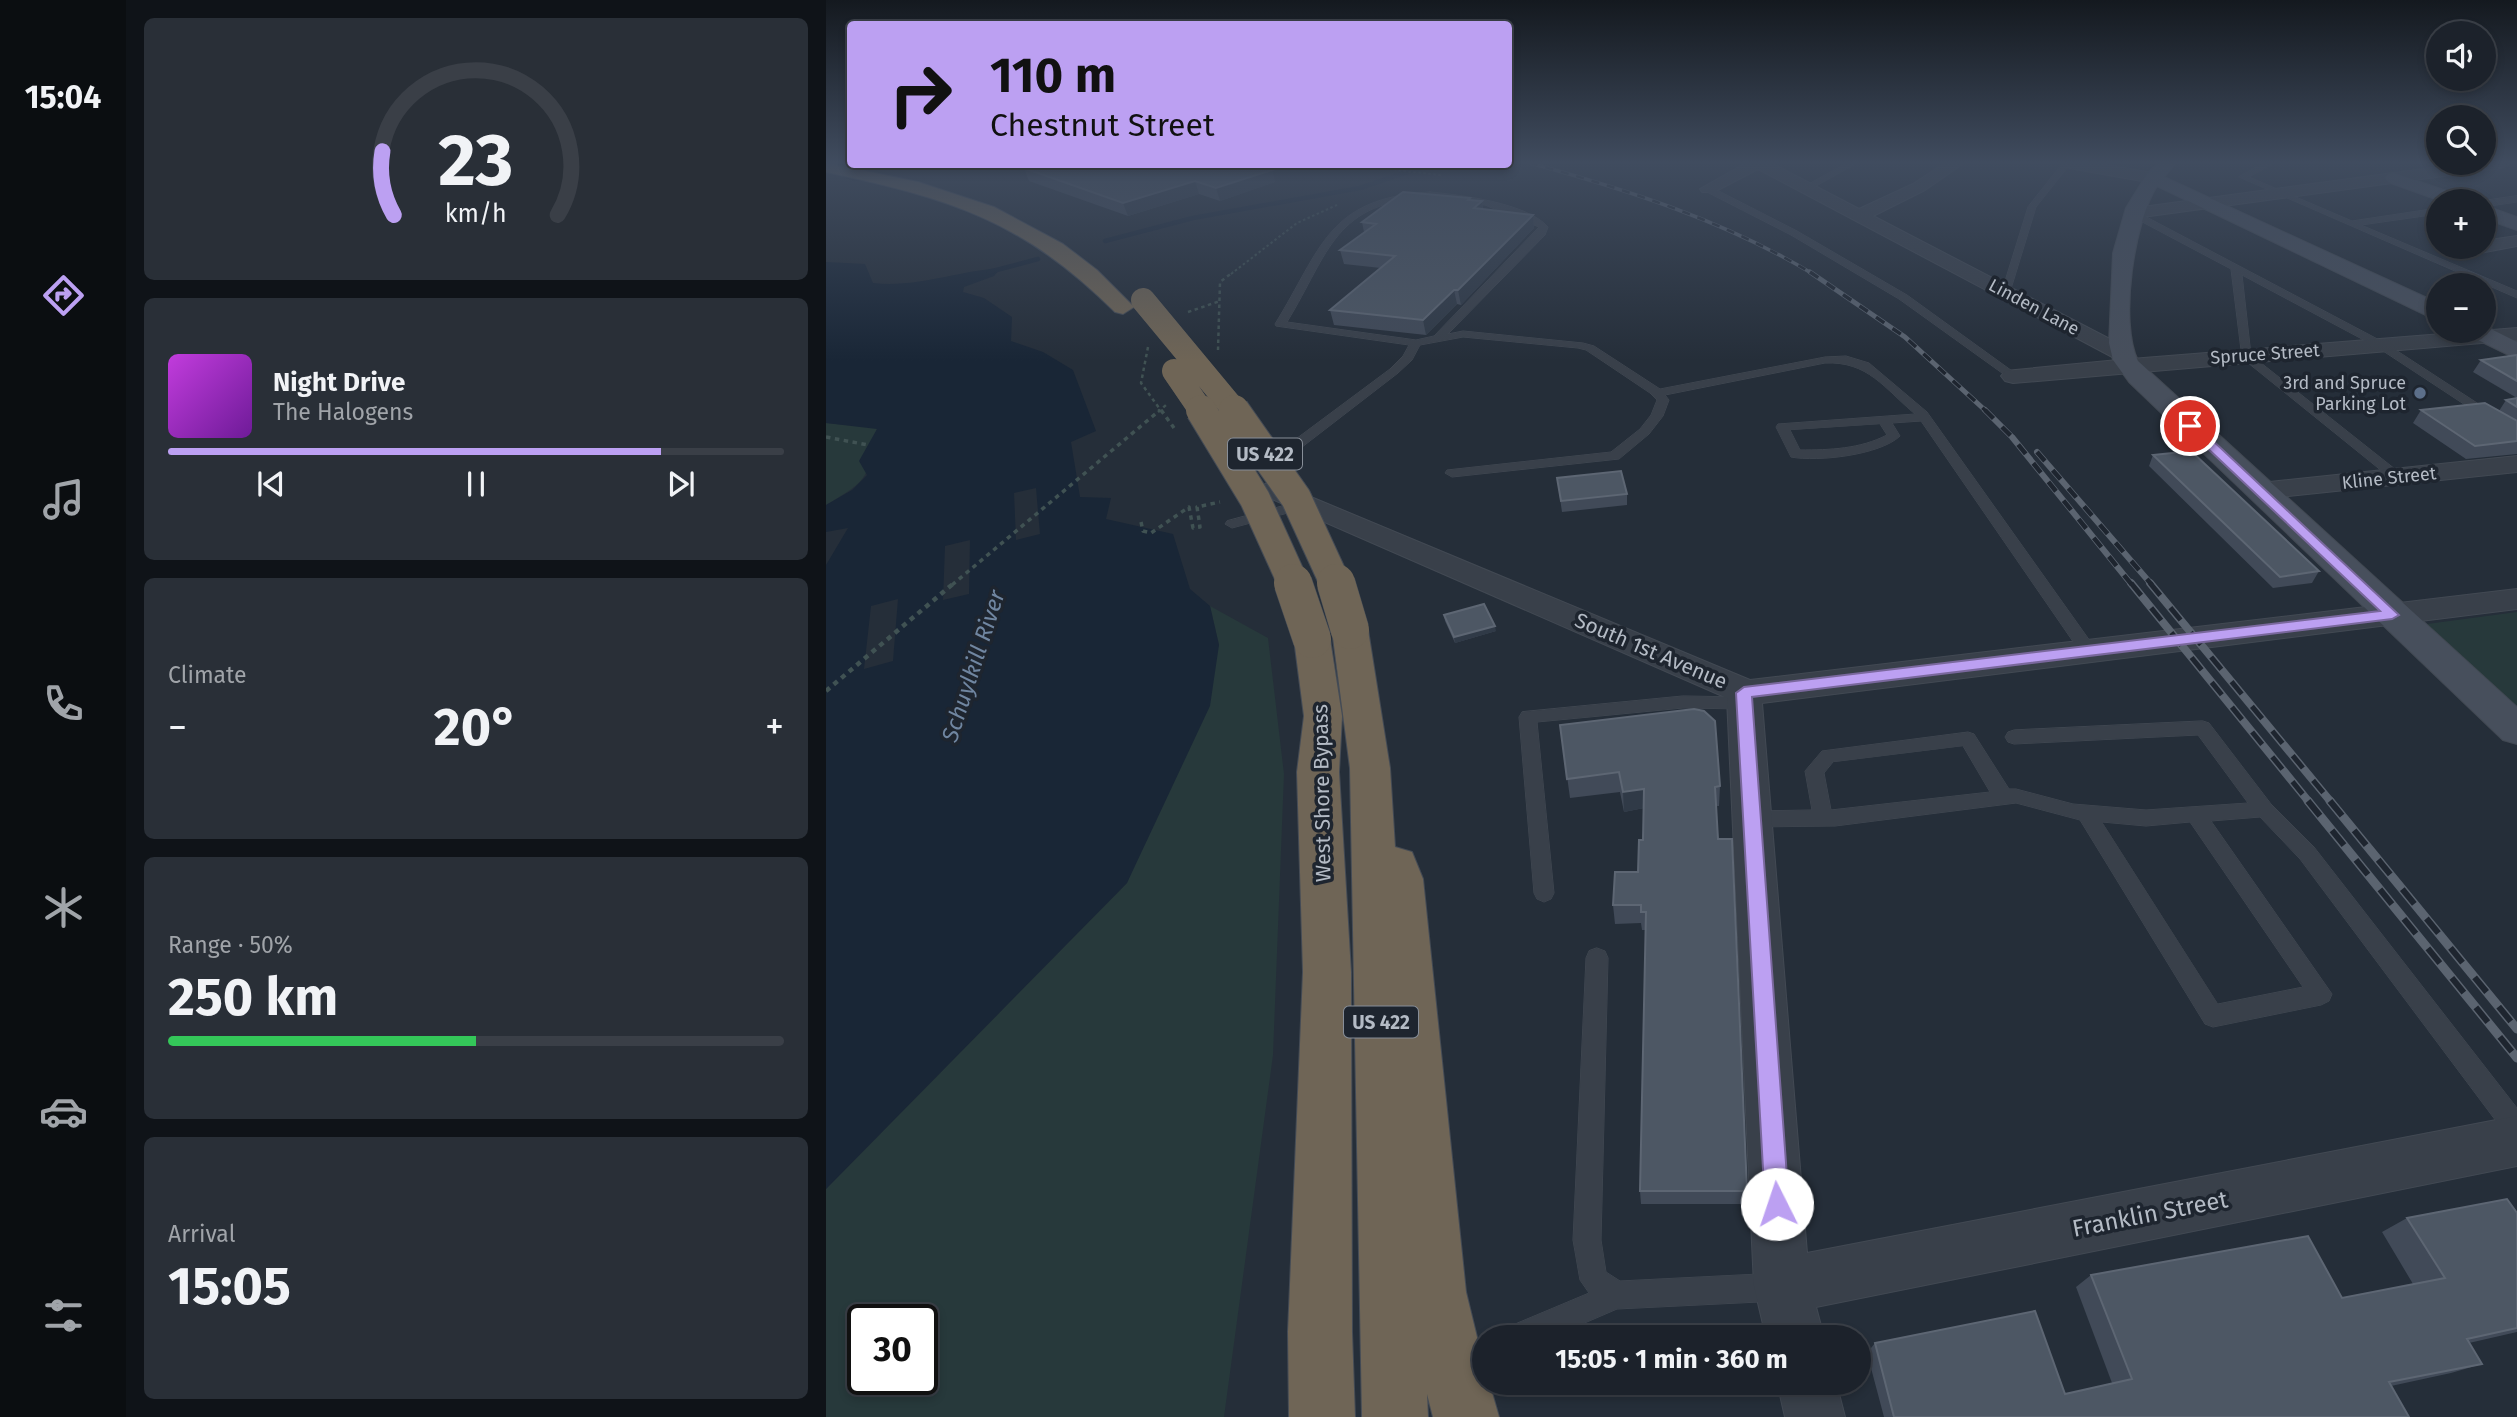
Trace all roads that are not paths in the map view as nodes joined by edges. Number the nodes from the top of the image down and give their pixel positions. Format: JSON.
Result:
{"nodes":[{"id":1,"x":1024,"y":229,"type":"edge"},
{"id":2,"x":1058,"y":229,"type":"edge"},
{"id":3,"x":1335,"y":229,"type":"edge"},
{"id":4,"x":1543,"y":229,"type":"edge"},
{"id":5,"x":1786,"y":229,"type":"edge"},
{"id":6,"x":1888,"y":229,"type":"edge"},
{"id":7,"x":1913,"y":229,"type":"edge"},
{"id":8,"x":2025,"y":229,"type":"edge"},
{"id":9,"x":2129,"y":229,"type":"edge"},
{"id":10,"x":2163,"y":229,"type":"edge"},
{"id":11,"x":2263,"y":229,"type":"edge"},
{"id":12,"x":2367,"y":229,"type":"edge"},
{"id":13,"x":2517,"y":242,"type":"edge"},
{"id":14,"x":2496,"y":245,"type":"edge"},
{"id":15,"x":1926,"y":249,"type":"junction"},
{"id":16,"x":2236,"y":268,"type":"junction"},
{"id":17,"x":2466,"y":273,"type":"edge"},
{"id":18,"x":2517,"y":282,"type":"edge"},
{"id":19,"x":2496,"y":284,"type":"edge"},
{"id":20,"x":2496,"y":286,"type":"edge"},
{"id":21,"x":2005,"y":292,"type":"junction"},
{"id":22,"x":2517,"y":295,"type":"edge"},
{"id":23,"x":1133,"y":303,"type":"junction"},
{"id":24,"x":2426,"y":306,"type":"edge"},
{"id":25,"x":2496,"y":334,"type":"edge"},
{"id":26,"x":2517,"y":334,"type":"edge"},
{"id":27,"x":1439,"y":337,"type":"junction"},
{"id":28,"x":2426,"y":340,"type":"edge"},
{"id":29,"x":2496,"y":341,"type":"edge"},
{"id":30,"x":1416,"y":343,"type":"junction"},
{"id":31,"x":2381,"y":345,"type":"junction"},
{"id":32,"x":2517,"y":352,"type":"edge"},
{"id":33,"x":2246,"y":356,"type":"junction"},
{"id":34,"x":2126,"y":360,"type":"junction"},
{"id":35,"x":2012,"y":376,"type":"joint"},
{"id":36,"x":1658,"y":393,"type":"junction"},
{"id":37,"x":1924,"y":417,"type":"junction"},
{"id":38,"x":1884,"y":420,"type":"junction"},
{"id":39,"x":2517,"y":435,"type":"edge"},
{"id":40,"x":2517,"y":464,"type":"edge"},
{"id":41,"x":1452,"y":473,"type":"dead end"},
{"id":42,"x":2398,"y":477,"type":"junction"},
{"id":43,"x":2260,"y":491,"type":"junction"},
{"id":44,"x":1288,"y":496,"type":"junction"},
{"id":45,"x":1232,"y":524,"type":"dead end"},
{"id":46,"x":2517,"y":599,"type":"edge"},
{"id":47,"x":2392,"y":615,"type":"junction"},
{"id":48,"x":1331,"y":634,"type":"junction"},
{"id":49,"x":2088,"y":652,"type":"junction"},
{"id":50,"x":1744,"y":698,"type":"junction"},
{"id":51,"x":2517,"y":730,"type":"edge"},
{"id":52,"x":2014,"y":737,"type":"dead end"},
{"id":53,"x":1370,"y":768,"type":"junction"},
{"id":54,"x":2004,"y":798,"type":"junction"},
{"id":55,"x":2264,"y":809,"type":"junction"},
{"id":56,"x":2086,"y":813,"type":"junction"},
{"id":57,"x":2196,"y":815,"type":"junction"},
{"id":58,"x":1823,"y":817,"type":"junction"},
{"id":59,"x":1752,"y":819,"type":"junction"},
{"id":60,"x":1544,"y":893,"type":"dead end"},
{"id":61,"x":1597,"y":958,"type":"dead end"},
{"id":62,"x":1325,"y":1089,"type":"junction"},
{"id":63,"x":2517,"y":1128,"type":"edge"},
{"id":64,"x":2517,"y":1141,"type":"edge"},
{"id":65,"x":1782,"y":1286,"type":"junction"},
{"id":66,"x":1617,"y":1295,"type":"junction"},
{"id":67,"x":1546,"y":1325,"type":"edge"},
{"id":68,"x":1792,"y":1325,"type":"edge"},
{"id":69,"x":1809,"y":1395,"type":"edge"},
{"id":70,"x":1301,"y":1417,"type":"edge"},
{"id":71,"x":1322,"y":1417,"type":"edge"},
{"id":72,"x":1395,"y":1417,"type":"edge"},
{"id":73,"x":1466,"y":1417,"type":"edge"},
{"id":74,"x":1815,"y":1417,"type":"edge"}],
"edges":[{"from":1,"to":23,"type":"highway","name":"West Shore Bypass","number":"US 422"},
{"from":2,"to":23,"type":"highway","name":"West Shore Bypass","number":"US 422"},
{"from":3,"to":30,"type":"lane"},
{"from":4,"to":27,"type":"lane"},
{"from":5,"to":35,"type":"lane"},
{"from":6,"to":15,"type":"street","name":"Linden Lane"},
{"from":7,"to":15,"type":"street"},
{"from":8,"to":21,"type":"lane"},
{"from":9,"to":34,"type":"street"},
{"from":10,"to":16,"type":"lane"},
{"from":11,"to":24,"type":"street"},
{"from":12,"to":17,"type":"lane"},
{"from":13,"to":14,"type":"street"},
{"from":15,"to":21,"type":"street","name":"Linden Lane"},
{"from":16,"to":31,"type":"lane"},
{"from":16,"to":33,"type":"lane"},
{"from":18,"to":19,"type":"lane"},
{"from":20,"to":22,"type":"lane"},
{"from":21,"to":34,"type":"street","name":"Linden Lane"},
{"from":23,"to":48,"type":"highway","name":"West Shore Bypass","number":"US 422","bridge":true},
{"from":23,"to":48,"type":"highway","name":"West Shore Bypass","number":"US 422","bridge":true},
{"from":25,"to":26,"type":"street","name":"Spruce Street"},
{"from":27,"to":30,"type":"lane"},
{"from":27,"to":36,"type":"lane"},
{"from":28,"to":31,"type":"street","name":"Spruce Street"},
{"from":29,"to":32,"type":"street"},
{"from":30,"to":44,"type":"lane"},
{"from":31,"to":33,"type":"street","name":"Spruce Street"},
{"from":31,"to":39,"type":"lane"},
{"from":33,"to":34,"type":"street","name":"Spruce Street"},
{"from":33,"to":42,"type":"lane"},
{"from":34,"to":35,"type":"street","name":"Spruce Street"},
{"from":34,"to":43,"type":"street"},
{"from":36,"to":37,"type":"lane"},
{"from":36,"to":41,"type":"lane"},
{"from":37,"to":38,"type":"lane"},
{"from":37,"to":49,"type":"lane"},
{"from":38,"to":38,"type":"lane"},
{"from":40,"to":42,"type":"street","name":"Kline Street"},
{"from":42,"to":43,"type":"street","name":"Kline Street"},
{"from":43,"to":47,"type":"street"},
{"from":44,"to":45,"type":"lane"},
{"from":44,"to":50,"type":"street","name":"South 1st Avenue"},
{"from":46,"to":47,"type":"street"},
{"from":47,"to":49,"type":"street"},
{"from":47,"to":51,"type":"street"},
{"from":48,"to":53,"type":"highway","name":"West Shore Bypass","number":"US 422"},
{"from":48,"to":62,"type":"highway","name":"West Shore Bypass","number":"US 422"},
{"from":49,"to":50,"type":"street"},
{"from":50,"to":59,"type":"street","name":"South 1st Avenue"},
{"from":50,"to":60,"type":"lane"},
{"from":52,"to":55,"type":"lane"},
{"from":53,"to":72,"type":"highway","name":"West Shore Bypass","number":"US 422"},
{"from":53,"to":73,"type":"highway"},
{"from":54,"to":56,"type":"lane"},
{"from":54,"to":58,"type":"lane"},
{"from":54,"to":58,"type":"lane"},
{"from":55,"to":57,"type":"lane"},
{"from":55,"to":63,"type":"lane"},
{"from":56,"to":57,"type":"lane"},
{"from":56,"to":57,"type":"lane"},
{"from":58,"to":59,"type":"lane"},
{"from":59,"to":65,"type":"street","name":"South 1st Avenue"},
{"from":61,"to":66,"type":"lane"},
{"from":62,"to":70,"type":"highway"},
{"from":62,"to":71,"type":"highway","name":"West Shore Bypass","number":"US 422"},
{"from":64,"to":65,"type":"street","name":"Franklin Street"},
{"from":65,"to":66,"type":"lane"},
{"from":65,"to":68,"type":"street","name":"South 1st Avenue"},
{"from":66,"to":67,"type":"lane"},
{"from":69,"to":74,"type":"street"}]}
